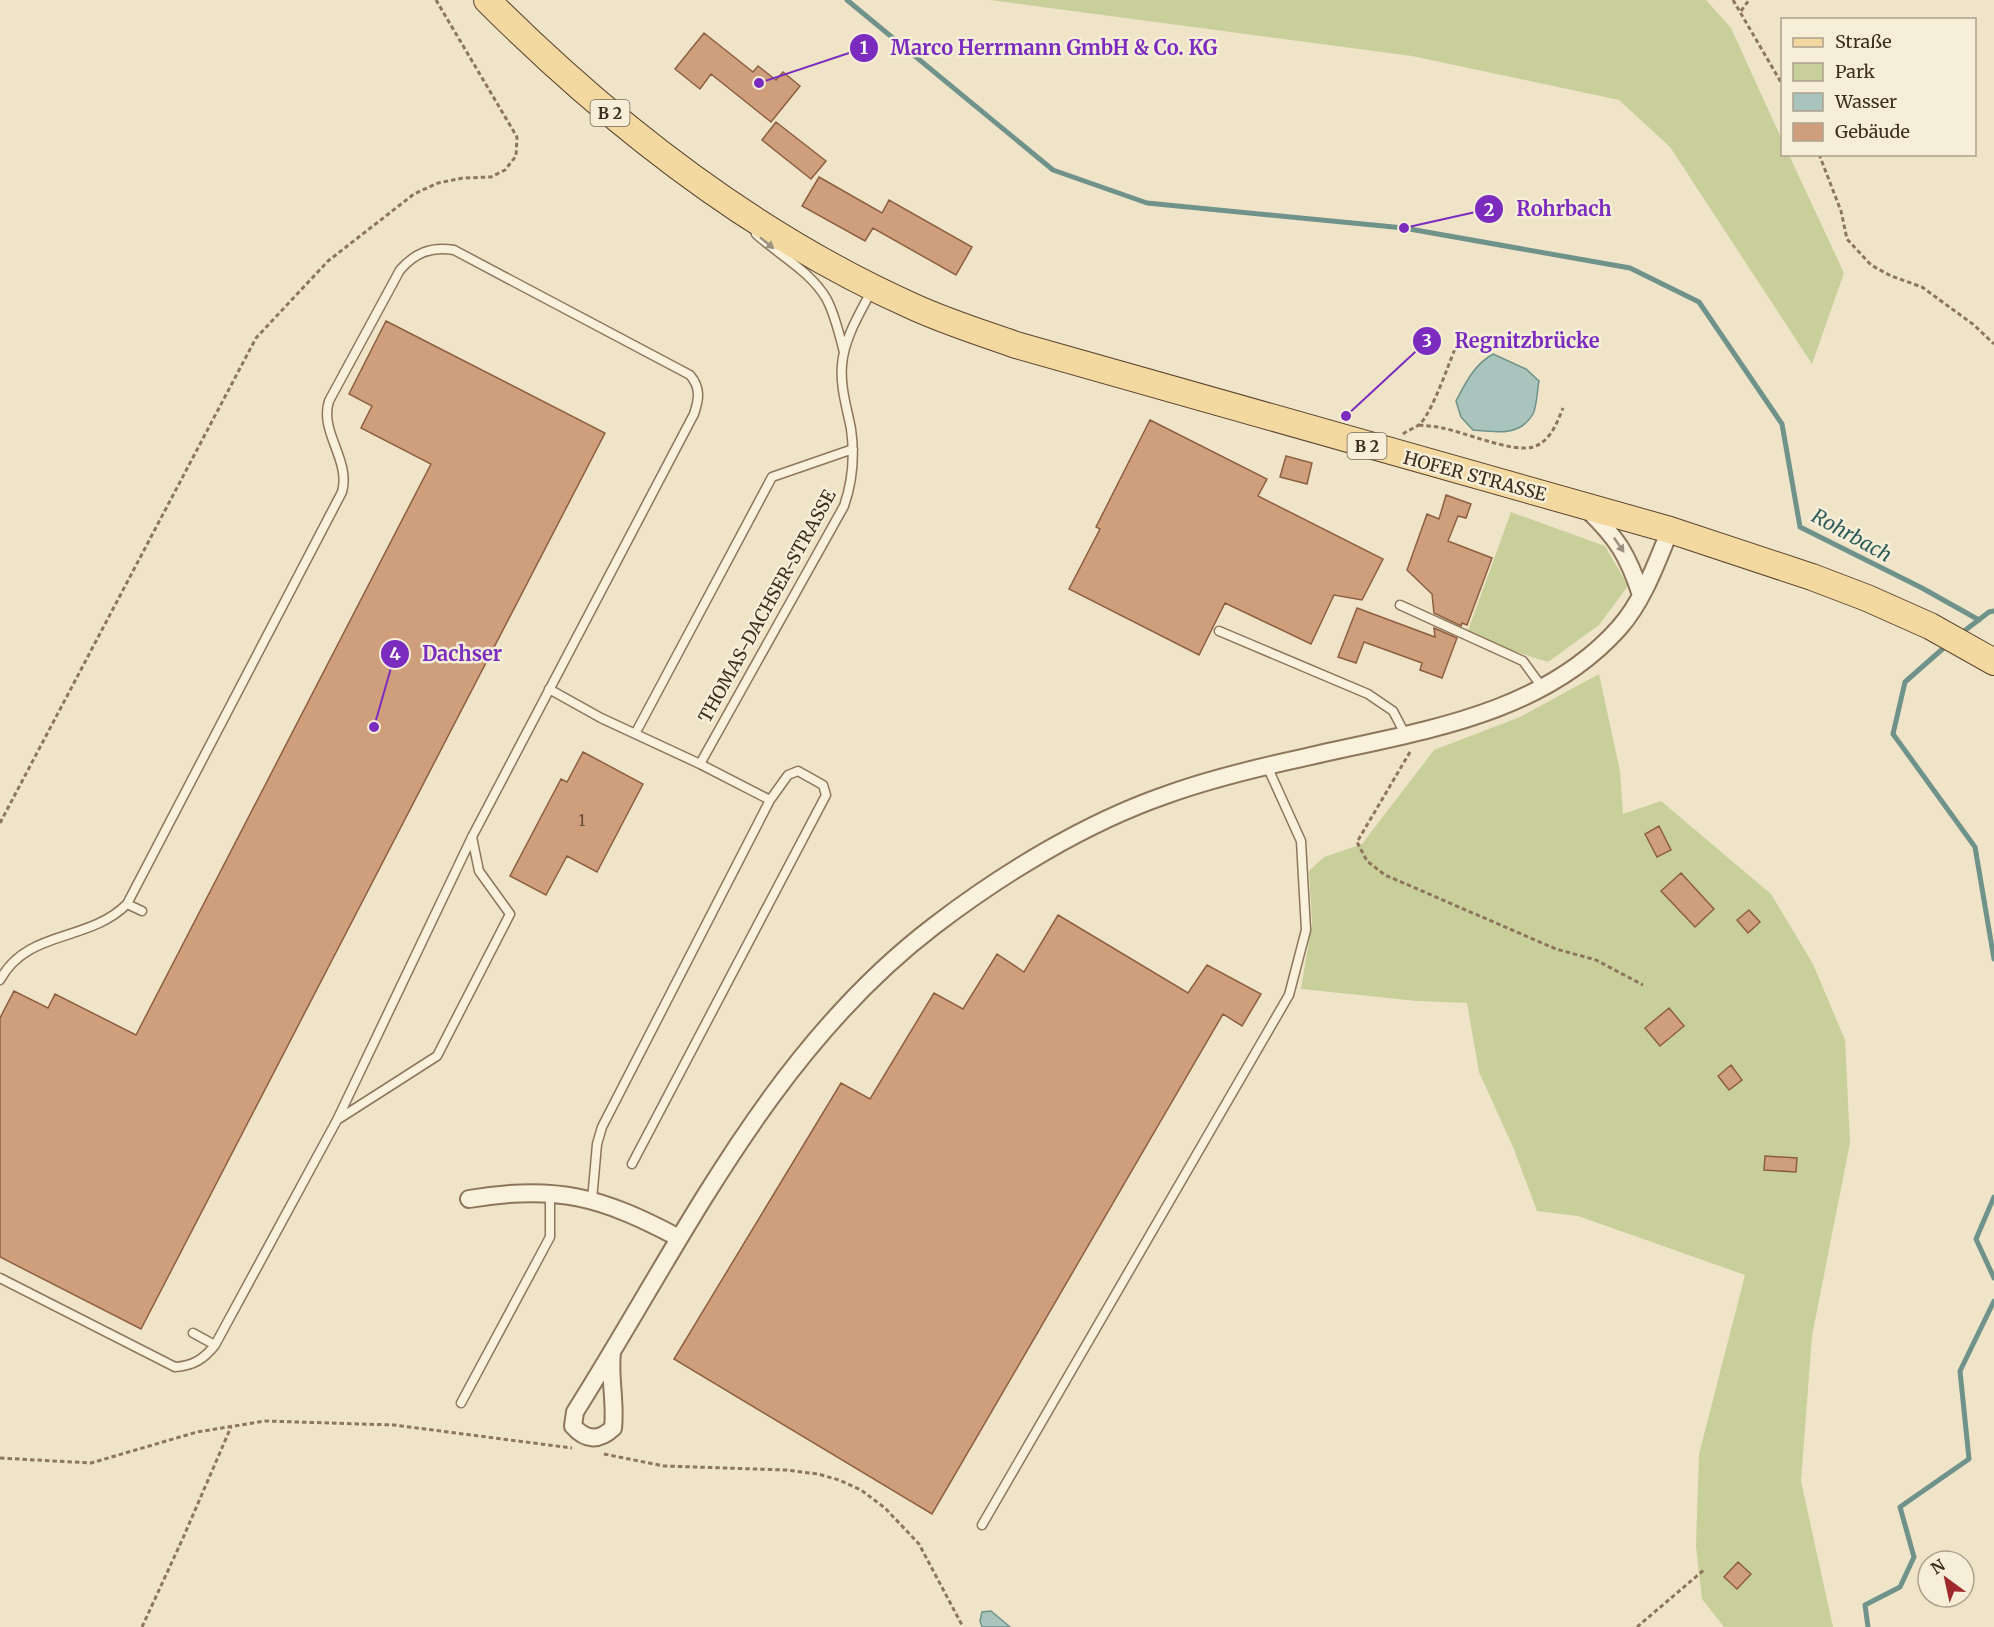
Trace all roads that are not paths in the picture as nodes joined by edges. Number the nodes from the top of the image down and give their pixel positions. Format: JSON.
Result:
{"nodes":[{"id":1,"x":487,"y":0,"type":"edge"},
{"id":2,"x":727,"y":201,"type":"junction"},
{"id":3,"x":873,"y":287,"type":"junction"},
{"id":4,"x":844,"y":352,"type":"junction"},
{"id":5,"x":853,"y":449,"type":"junction"},
{"id":6,"x":1582,"y":505,"type":"junction"},
{"id":7,"x":1670,"y":530,"type":"junction"},
{"id":8,"x":1641,"y":595,"type":"junction"},
{"id":9,"x":1400,"y":605,"type":"dead end"},
{"id":10,"x":1219,"y":631,"type":"dead end"},
{"id":11,"x":1985,"y":656,"type":"edge"},
{"id":12,"x":1542,"y":687,"type":"junction"},
{"id":13,"x":549,"y":689,"type":"junction"},
{"id":14,"x":635,"y":734,"type":"junction"},
{"id":15,"x":1414,"y":734,"type":"junction"},
{"id":16,"x":700,"y":764,"type":"junction"},
{"id":17,"x":1267,"y":766,"type":"junction"},
{"id":18,"x":770,"y":800,"type":"junction"},
{"id":19,"x":472,"y":837,"type":"junction"},
{"id":20,"x":127,"y":904,"type":"junction"},
{"id":21,"x":142,"y":911,"type":"dead end"},
{"id":22,"x":0,"y":980,"type":"edge"},
{"id":23,"x":337,"y":1120,"type":"junction"},
{"id":24,"x":632,"y":1164,"type":"dead end"},
{"id":25,"x":550,"y":1193,"type":"junction"},
{"id":26,"x":469,"y":1199,"type":"dead end"},
{"id":27,"x":592,"y":1200,"type":"junction"},
{"id":28,"x":679,"y":1238,"type":"junction"},
{"id":29,"x":0,"y":1278,"type":"edge"},
{"id":30,"x":193,"y":1334,"type":"dead end"},
{"id":31,"x":215,"y":1345,"type":"junction"},
{"id":32,"x":612,"y":1352,"type":"junction"},
{"id":33,"x":461,"y":1403,"type":"dead end"},
{"id":34,"x":982,"y":1525,"type":"dead end"}],
"edges":[{"from":1,"to":2,"type":"main road","number":"B 2"},
{"from":2,"to":3,"type":"main road","number":"B 2"},
{"from":2,"to":4,"type":"lane","one_way":true},
{"from":3,"to":4,"type":"lane"},
{"from":3,"to":6,"type":"main road","name":"HOFER STRASSE","number":"B 2"},
{"from":4,"to":5,"type":"lane","name":"THOMAS-DACHSER-STRASSE"},
{"from":5,"to":14,"type":"lane"},
{"from":5,"to":16,"type":"lane","name":"THOMAS-DACHSER-STRASSE"},
{"from":6,"to":7,"type":"main road","name":"HOFER STRASSE","number":"B 2"},
{"from":6,"to":8,"type":"street","one_way":true},
{"from":7,"to":8,"type":"street"},
{"from":7,"to":11,"type":"main road","number":"B 2"},
{"from":8,"to":12,"type":"street"},
{"from":9,"to":12,"type":"lane"},
{"from":10,"to":15,"type":"lane"},
{"from":12,"to":15,"type":"street"},
{"from":13,"to":14,"type":"lane"},
{"from":13,"to":19,"type":"lane"},
{"from":13,"to":20,"type":"lane"},
{"from":14,"to":16,"type":"lane"},
{"from":15,"to":17,"type":"street"},
{"from":16,"to":18,"type":"lane"},
{"from":17,"to":28,"type":"street"},
{"from":17,"to":34,"type":"lane"},
{"from":18,"to":24,"type":"lane"},
{"from":18,"to":27,"type":"lane"},
{"from":19,"to":23,"type":"lane"},
{"from":19,"to":23,"type":"lane"},
{"from":20,"to":21,"type":"lane"},
{"from":20,"to":22,"type":"lane"},
{"from":23,"to":31,"type":"lane"},
{"from":25,"to":26,"type":"street"},
{"from":25,"to":27,"type":"street"},
{"from":25,"to":33,"type":"lane"},
{"from":27,"to":28,"type":"street"},
{"from":28,"to":32,"type":"street"},
{"from":29,"to":31,"type":"lane"},
{"from":30,"to":31,"type":"lane"},
{"from":32,"to":32,"type":"street"}]}
